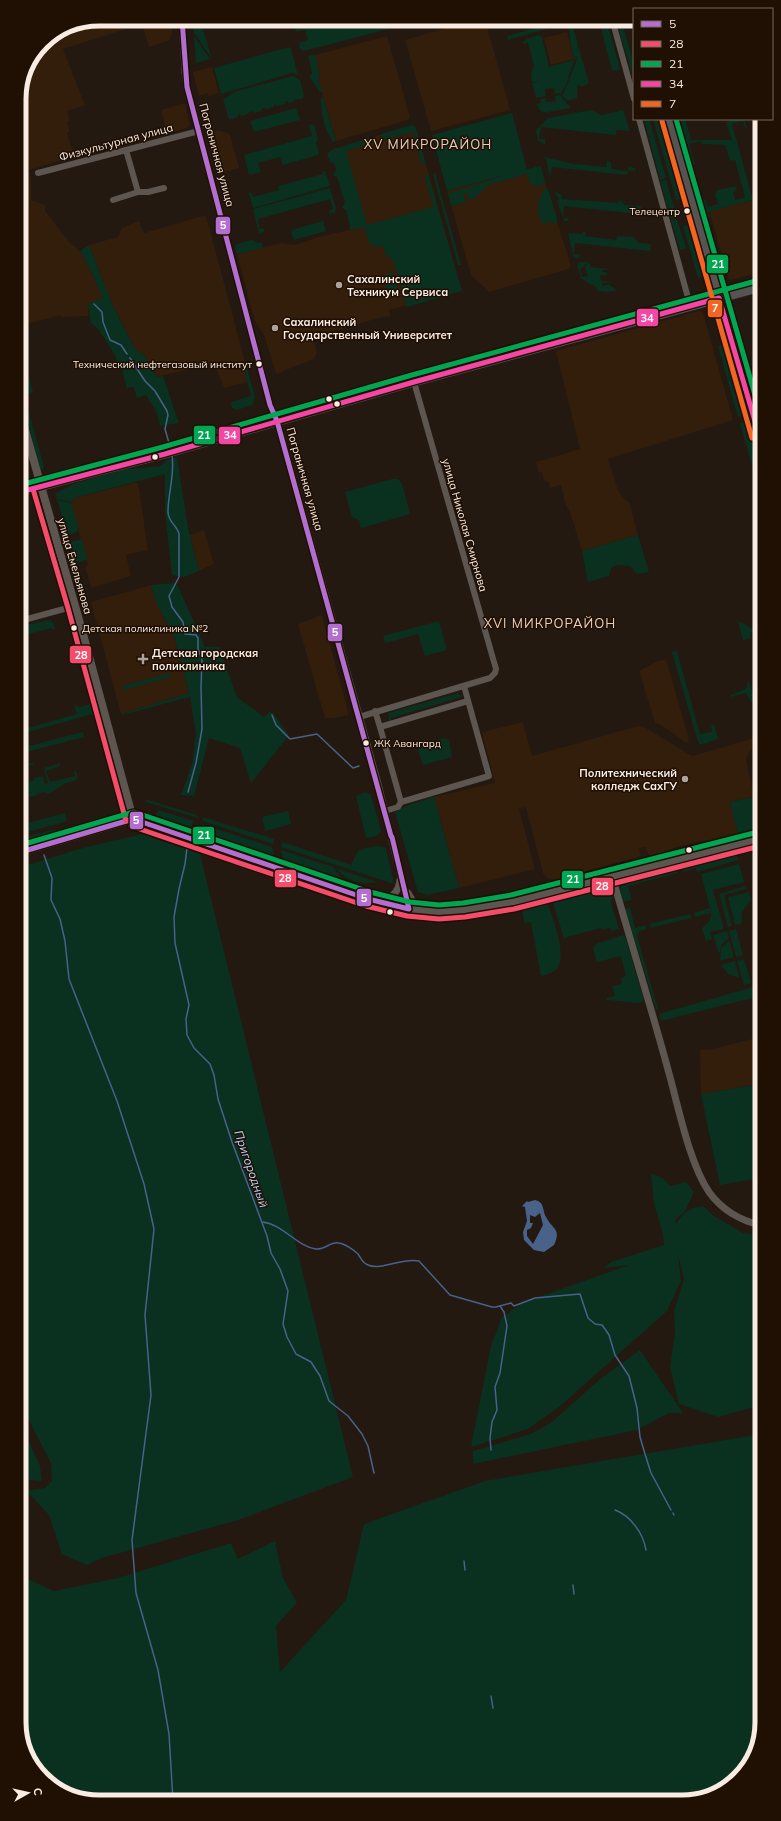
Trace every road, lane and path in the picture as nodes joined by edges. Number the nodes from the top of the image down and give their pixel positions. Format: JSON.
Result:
{"nodes":[{"id":1,"x":182,"y":26,"type":"edge"},
{"id":2,"x":614,"y":26,"type":"edge"},
{"id":3,"x":633,"y":95,"type":"edge"},
{"id":4,"x":640,"y":120,"type":"edge"},
{"id":5,"x":669,"y":120,"type":"edge"},
{"id":6,"x":199,"y":131,"type":"junction"},
{"id":7,"x":126,"y":150,"type":"junction"},
{"id":8,"x":38,"y":173,"type":"dead end"},
{"id":9,"x":164,"y":188,"type":"dead end"},
{"id":10,"x":138,"y":192,"type":"junction"},
{"id":11,"x":113,"y":200,"type":"dead end"},
{"id":12,"x":755,"y":289,"type":"edge"},
{"id":13,"x":719,"y":298,"type":"junction"},
{"id":14,"x":690,"y":305,"type":"junction"},
{"id":15,"x":414,"y":382,"type":"junction"},
{"id":16,"x":277,"y":421,"type":"junction"},
{"id":17,"x":755,"y":422,"type":"edge"},
{"id":18,"x":26,"y":434,"type":"edge"},
{"id":19,"x":40,"y":487,"type":"junction"},
{"id":20,"x":26,"y":490,"type":"edge"},
{"id":21,"x":75,"y":606,"type":"junction"},
{"id":22,"x":26,"y":619,"type":"edge"},
{"id":23,"x":464,"y":686,"type":"junction"},
{"id":24,"x":468,"y":701,"type":"junction"},
{"id":25,"x":375,"y":712,"type":"junction"},
{"id":26,"x":359,"y":717,"type":"junction"},
{"id":27,"x":380,"y":727,"type":"junction"},
{"id":28,"x":401,"y":802,"type":"junction"},
{"id":29,"x":385,"y":811,"type":"junction"},
{"id":30,"x":133,"y":819,"type":"junction"},
{"id":31,"x":755,"y":840,"type":"edge"},
{"id":32,"x":26,"y":851,"type":"edge"},
{"id":33,"x":401,"y":874,"type":"junction"},
{"id":34,"x":612,"y":876,"type":"junction"},
{"id":35,"x":377,"y":901,"type":"junction"},
{"id":36,"x":409,"y":909,"type":"junction"},
{"id":37,"x":420,"y":909,"type":"junction"},
{"id":38,"x":755,"y":1224,"type":"edge"}],
"edges":[{"from":1,"to":6,"type":"street","name":"Пограничная улица"},
{"from":2,"to":3,"type":"street"},
{"from":4,"to":14,"type":"street"},
{"from":5,"to":13,"type":"main road"},
{"from":6,"to":7,"type":"street","name":"Физкультурная улица"},
{"from":6,"to":16,"type":"street","name":"Пограничная улица"},
{"from":7,"to":8,"type":"street","name":"Физкультурная улица"},
{"from":7,"to":10,"type":"street"},
{"from":9,"to":10,"type":"street"},
{"from":10,"to":11,"type":"street"},
{"from":12,"to":13,"type":"main road"},
{"from":13,"to":14,"type":"main road"},
{"from":13,"to":17,"type":"main road"},
{"from":14,"to":15,"type":"main road"},
{"from":15,"to":16,"type":"main road"},
{"from":15,"to":23,"type":"street","name":"улица Николая Смирнова"},
{"from":16,"to":19,"type":"main road"},
{"from":16,"to":26,"type":"street","name":"Пограничная улица"},
{"from":18,"to":19,"type":"main road","name":"улица Емельянова"},
{"from":19,"to":20,"type":"main road"},
{"from":19,"to":21,"type":"main road","name":"улица Емельянова"},
{"from":21,"to":22,"type":"street"},
{"from":21,"to":30,"type":"main road","name":"улица Емельянова"},
{"from":23,"to":24,"type":"street"},
{"from":23,"to":25,"type":"street"},
{"from":24,"to":27,"type":"street"},
{"from":24,"to":28,"type":"street"},
{"from":25,"to":26,"type":"street"},
{"from":25,"to":27,"type":"street"},
{"from":26,"to":29,"type":"street","name":"Пограничная улица"},
{"from":27,"to":28,"type":"street"},
{"from":28,"to":29,"type":"street"},
{"from":29,"to":33,"type":"street","name":"Пограничная улица"},
{"from":30,"to":32,"type":"main road"},
{"from":30,"to":35,"type":"main road"},
{"from":31,"to":34,"type":"main road"},
{"from":33,"to":35,"type":"street"},
{"from":33,"to":36,"type":"street","name":"Пограничная улица"},
{"from":33,"to":37,"type":"street","name":"Пограничная улица"},
{"from":34,"to":37,"type":"main road"},
{"from":34,"to":38,"type":"street"},
{"from":35,"to":36,"type":"main road"},
{"from":36,"to":37,"type":"main road"}]}
